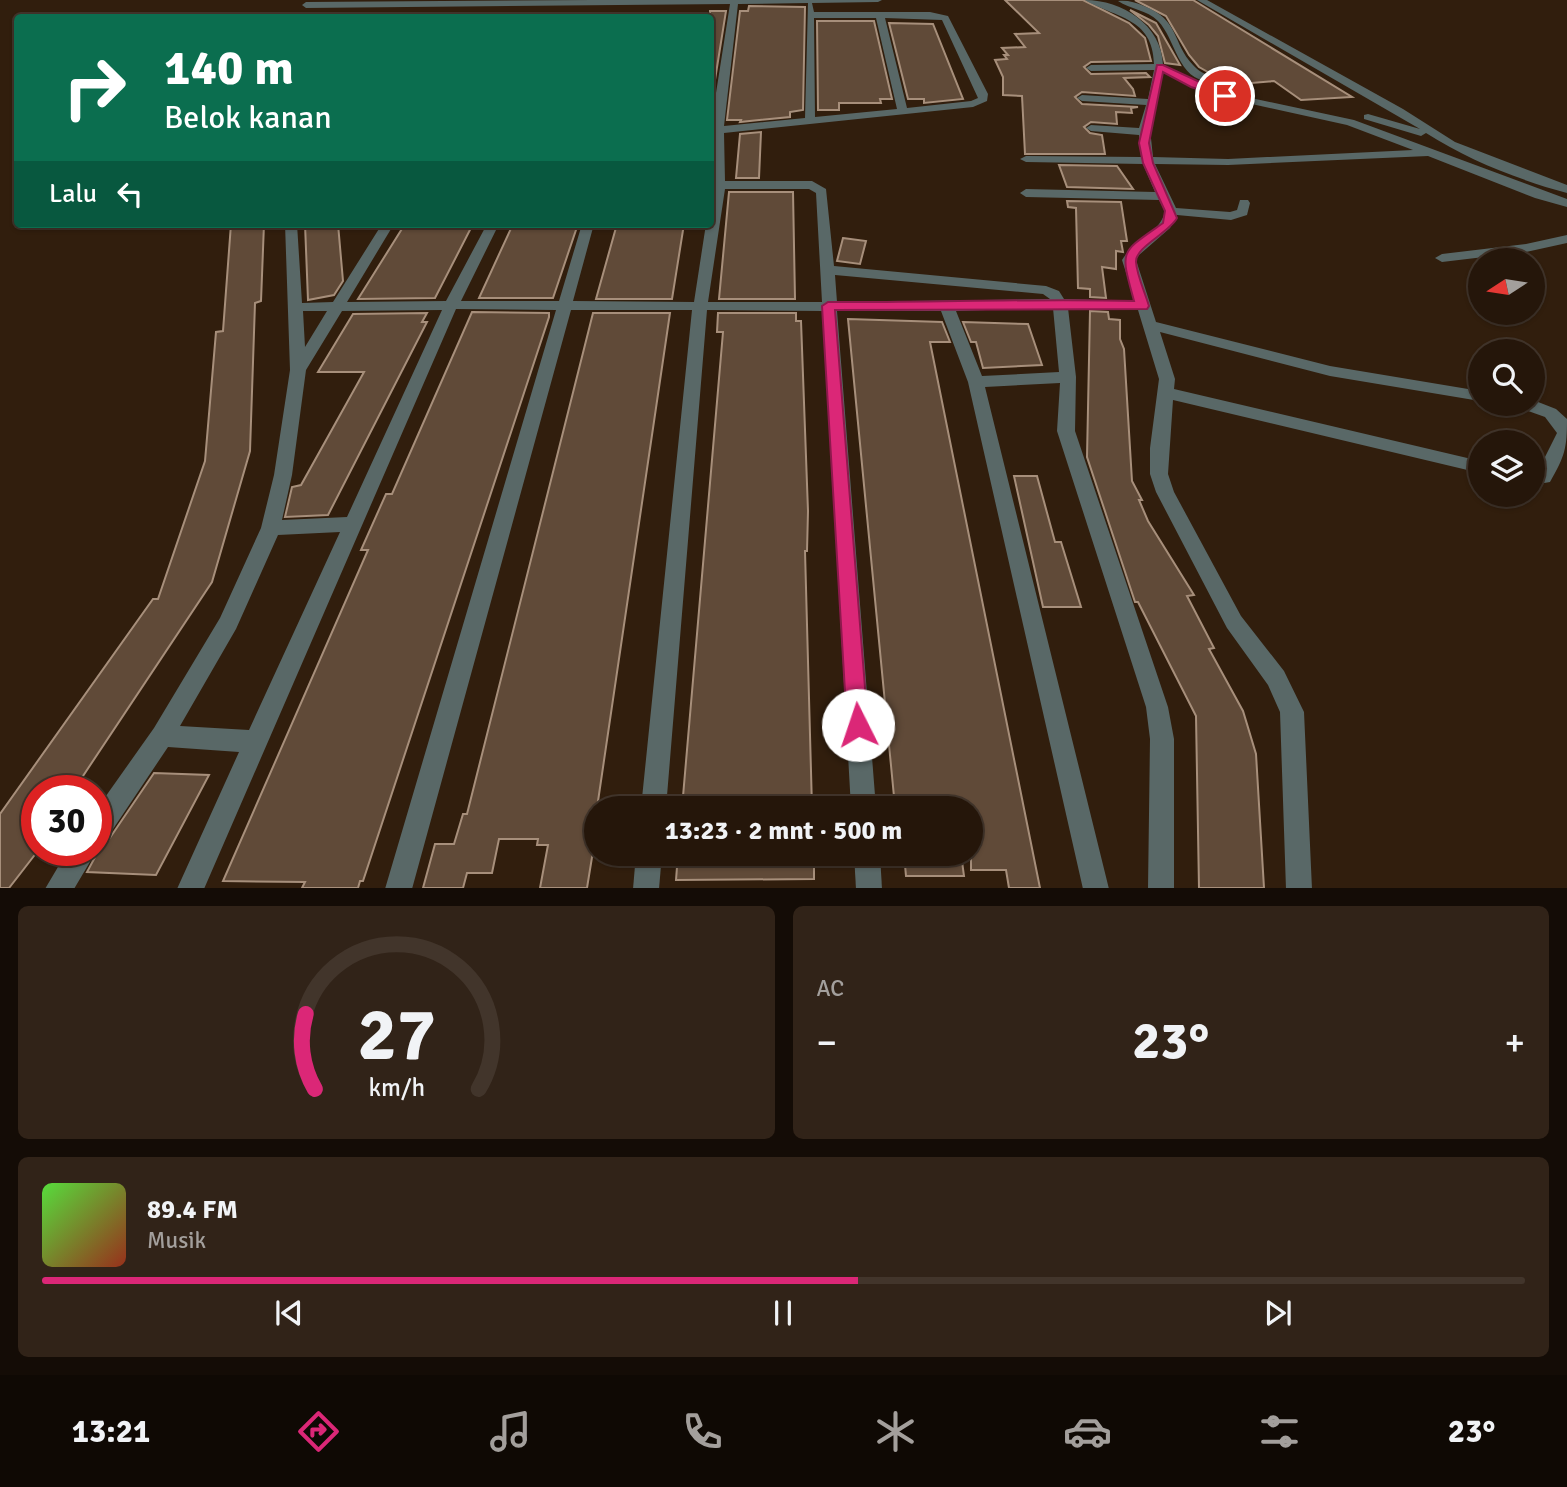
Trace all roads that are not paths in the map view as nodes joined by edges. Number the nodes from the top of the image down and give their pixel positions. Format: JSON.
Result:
{"nodes":[{"id":1,"x":878,"y":0,"type":"edge"},
{"id":2,"x":1089,"y":0,"type":"edge"},
{"id":3,"x":1201,"y":0,"type":"edge"},
{"id":4,"x":809,"y":1,"type":"edge"},
{"id":5,"x":307,"y":2,"type":"edge"},
{"id":6,"x":734,"y":2,"type":"junction"},
{"id":7,"x":377,"y":4,"type":"junction"},
{"id":8,"x":1123,"y":5,"type":"edge"},
{"id":9,"x":375,"y":14,"type":"edge"},
{"id":10,"x":811,"y":15,"type":"junction"},
{"id":11,"x":880,"y":15,"type":"junction"},
{"id":12,"x":1158,"y":43,"type":"junction"},
{"id":13,"x":1174,"y":44,"type":"junction"},
{"id":14,"x":1160,"y":67,"type":"junction"},
{"id":15,"x":1091,"y":68,"type":"dead end"},
{"id":16,"x":1082,"y":98,"type":"dead end"},
{"id":17,"x":1153,"y":102,"type":"junction"},
{"id":18,"x":1326,"y":110,"type":"junction"},
{"id":19,"x":903,"y":112,"type":"junction"},
{"id":20,"x":715,"y":118,"type":"edge"},
{"id":21,"x":810,"y":121,"type":"junction"},
{"id":22,"x":1091,"y":128,"type":"dead end"},
{"id":23,"x":1145,"y":132,"type":"junction"},
{"id":24,"x":1451,"y":144,"type":"junction"},
{"id":25,"x":714,"y":150,"type":"edge"},
{"id":26,"x":1433,"y":152,"type":"junction"},
{"id":27,"x":1026,"y":159,"type":"dead end"},
{"id":28,"x":1148,"y":163,"type":"junction"},
{"id":29,"x":719,"y":185,"type":"junction"},
{"id":30,"x":1567,"y":189,"type":"edge"},
{"id":31,"x":1026,"y":192,"type":"dead end"},
{"id":32,"x":1164,"y":196,"type":"junction"},
{"id":33,"x":1244,"y":203,"type":"dead end"},
{"id":34,"x":1567,"y":203,"type":"edge"},
{"id":35,"x":1171,"y":211,"type":"junction"},
{"id":36,"x":714,"y":217,"type":"edge"},
{"id":37,"x":291,"y":228,"type":"edge"},
{"id":38,"x":386,"y":228,"type":"edge"},
{"id":39,"x":491,"y":228,"type":"edge"},
{"id":40,"x":587,"y":228,"type":"edge"},
{"id":41,"x":712,"y":228,"type":"edge"},
{"id":42,"x":1567,"y":239,"type":"edge"},
{"id":43,"x":1442,"y":258,"type":"dead end"},
{"id":44,"x":829,"y":270,"type":"junction"},
{"id":45,"x":1060,"y":303,"type":"junction"},
{"id":46,"x":451,"y":304,"type":"junction"},
{"id":47,"x":564,"y":306,"type":"junction"},
{"id":48,"x":828,"y":306,"type":"junction"},
{"id":49,"x":1142,"y":306,"type":"junction"},
{"id":50,"x":294,"y":307,"type":"junction"},
{"id":51,"x":700,"y":307,"type":"junction"},
{"id":52,"x":947,"y":307,"type":"junction"},
{"id":53,"x":337,"y":308,"type":"junction"},
{"id":54,"x":1150,"y":325,"type":"junction"},
{"id":55,"x":298,"y":370,"type":"junction"},
{"id":56,"x":1069,"y":377,"type":"junction"},
{"id":57,"x":976,"y":382,"type":"junction"},
{"id":58,"x":1167,"y":393,"type":"junction"},
{"id":59,"x":1468,"y":394,"type":"edge"},
{"id":60,"x":1545,"y":410,"type":"edge"},
{"id":61,"x":1468,"y":464,"type":"edge"},
{"id":62,"x":1545,"y":475,"type":"edge"},
{"id":63,"x":355,"y":524,"type":"junction"},
{"id":64,"x":271,"y":528,"type":"junction"},
{"id":65,"x":162,"y":736,"type":"junction"},
{"id":66,"x":258,"y":742,"type":"junction"},
{"id":67,"x":654,"y":796,"type":"edge"},
{"id":68,"x":863,"y":796,"type":"edge"},
{"id":69,"x":112,"y":809,"type":"edge"},
{"id":70,"x":73,"y":866,"type":"edge"},
{"id":71,"x":648,"y":866,"type":"edge"},
{"id":72,"x":868,"y":866,"type":"edge"},
{"id":73,"x":58,"y":888,"type":"edge"},
{"id":74,"x":190,"y":888,"type":"edge"},
{"id":75,"x":398,"y":888,"type":"edge"},
{"id":76,"x":646,"y":888,"type":"edge"},
{"id":77,"x":869,"y":888,"type":"edge"},
{"id":78,"x":1096,"y":888,"type":"edge"},
{"id":79,"x":1161,"y":888,"type":"edge"},
{"id":80,"x":1299,"y":888,"type":"edge"}],
"edges":[{"from":1,"to":4,"type":"street"},
{"from":2,"to":8,"type":"street"},
{"from":3,"to":24,"type":"street"},
{"from":4,"to":6,"type":"street"},
{"from":4,"to":10,"type":"street"},
{"from":5,"to":7,"type":"street"},
{"from":6,"to":7,"type":"street"},
{"from":6,"to":20,"type":"street"},
{"from":7,"to":9,"type":"street"},
{"from":8,"to":12,"type":"street"},
{"from":8,"to":13,"type":"street"},
{"from":10,"to":11,"type":"street"},
{"from":10,"to":21,"type":"street"},
{"from":11,"to":19,"type":"street"},
{"from":11,"to":19,"type":"street"},
{"from":12,"to":13,"type":"street"},
{"from":12,"to":14,"type":"street"},
{"from":13,"to":18,"type":"street"},
{"from":14,"to":15,"type":"street"},
{"from":14,"to":17,"type":"street"},
{"from":14,"to":18,"type":"street"},
{"from":16,"to":17,"type":"street"},
{"from":17,"to":23,"type":"street"},
{"from":18,"to":24,"type":"street"},
{"from":18,"to":26,"type":"street"},
{"from":19,"to":21,"type":"street"},
{"from":20,"to":21,"type":"street"},
{"from":20,"to":25,"type":"street"},
{"from":22,"to":23,"type":"street"},
{"from":23,"to":28,"type":"street"},
{"from":24,"to":30,"type":"street"},
{"from":25,"to":29,"type":"street"},
{"from":26,"to":28,"type":"street"},
{"from":26,"to":34,"type":"street"},
{"from":27,"to":28,"type":"street"},
{"from":28,"to":32,"type":"street"},
{"from":29,"to":36,"type":"street"},
{"from":29,"to":44,"type":"street"},
{"from":31,"to":32,"type":"street"},
{"from":32,"to":35,"type":"street"},
{"from":33,"to":35,"type":"street"},
{"from":35,"to":49,"type":"street"},
{"from":37,"to":50,"type":"street"},
{"from":38,"to":53,"type":"street"},
{"from":39,"to":46,"type":"street"},
{"from":40,"to":47,"type":"street"},
{"from":41,"to":51,"type":"street"},
{"from":42,"to":43,"type":"street"},
{"from":44,"to":45,"type":"street"},
{"from":44,"to":48,"type":"street"},
{"from":45,"to":49,"type":"street"},
{"from":45,"to":52,"type":"street"},
{"from":45,"to":56,"type":"street"},
{"from":46,"to":47,"type":"street"},
{"from":46,"to":53,"type":"street"},
{"from":46,"to":63,"type":"street"},
{"from":47,"to":51,"type":"street"},
{"from":47,"to":75,"type":"street"},
{"from":48,"to":51,"type":"street"},
{"from":48,"to":52,"type":"street"},
{"from":48,"to":68,"type":"street"},
{"from":49,"to":54,"type":"street"},
{"from":50,"to":53,"type":"street"},
{"from":50,"to":55,"type":"street"},
{"from":51,"to":67,"type":"street"},
{"from":52,"to":57,"type":"street"},
{"from":53,"to":55,"type":"street"},
{"from":54,"to":58,"type":"street"},
{"from":54,"to":59,"type":"street"},
{"from":55,"to":64,"type":"street"},
{"from":56,"to":57,"type":"street"},
{"from":56,"to":79,"type":"street"},
{"from":57,"to":78,"type":"street"},
{"from":58,"to":61,"type":"street"},
{"from":58,"to":80,"type":"street"},
{"from":60,"to":62,"type":"street"},
{"from":63,"to":64,"type":"street"},
{"from":63,"to":66,"type":"street"},
{"from":64,"to":65,"type":"street"},
{"from":65,"to":66,"type":"street"},
{"from":65,"to":69,"type":"street"},
{"from":66,"to":74,"type":"street"},
{"from":70,"to":73,"type":"street"},
{"from":71,"to":76,"type":"street"},
{"from":72,"to":77,"type":"street"}]}
